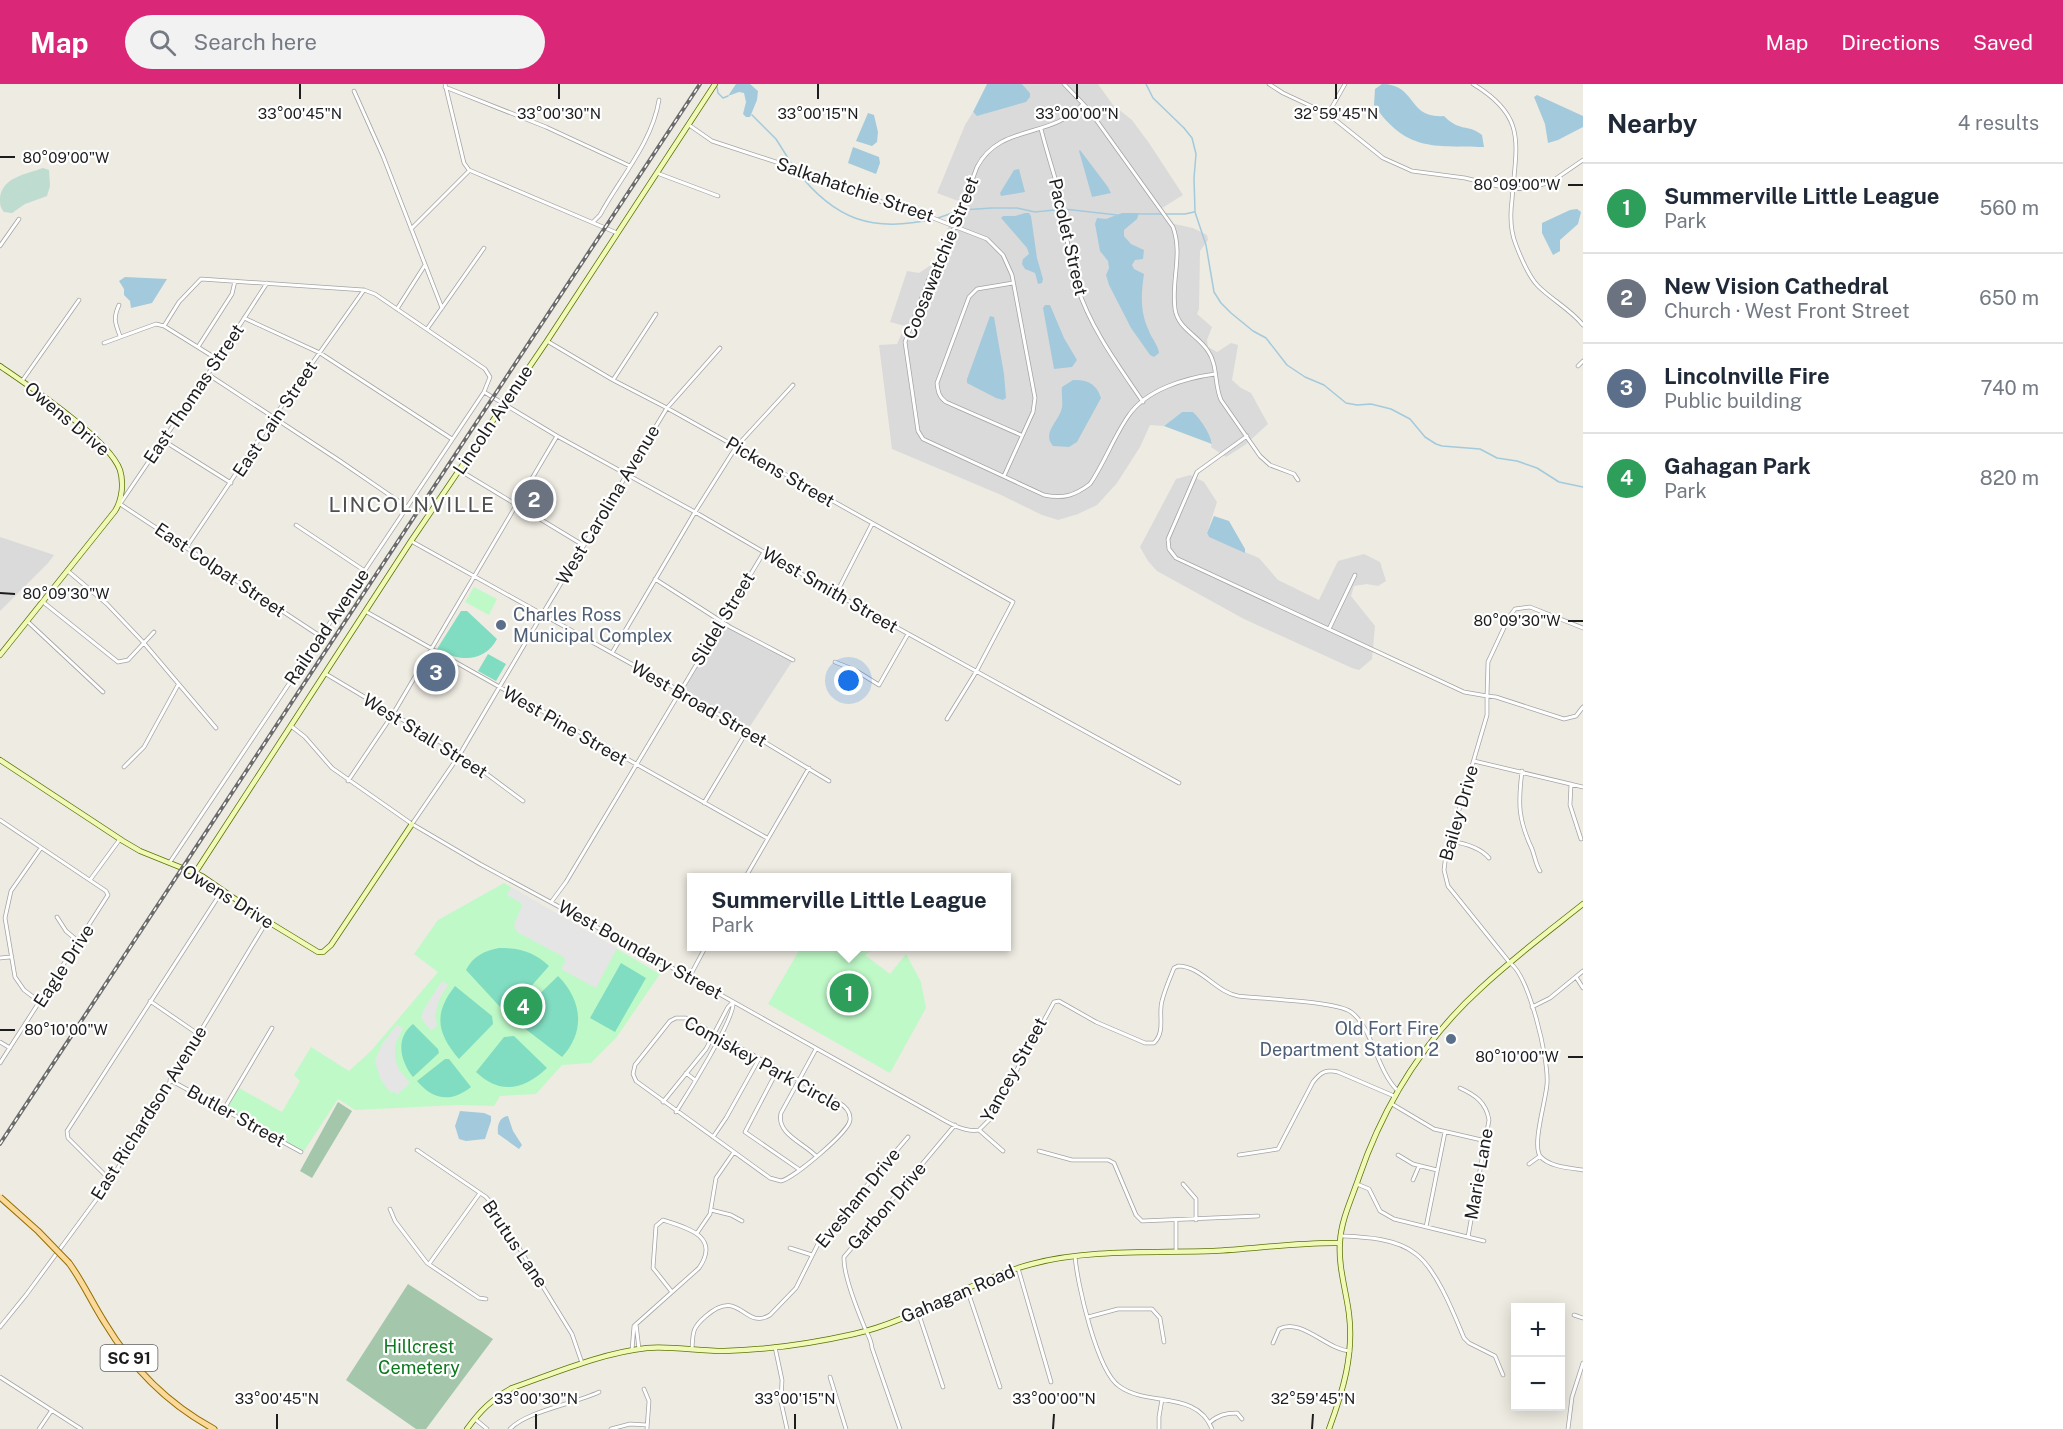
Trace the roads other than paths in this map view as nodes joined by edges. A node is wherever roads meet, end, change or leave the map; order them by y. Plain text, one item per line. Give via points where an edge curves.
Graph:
1 (1064, 84) edge
2 (1269, 84) edge
3 (1345, 84) edge
4 (1473, 84) edge
5 (445, 86) edge
6 (714, 86) edge
7 (354, 92) dead end
8 (659, 100) dead end
9 (1083, 104) junction
10 (1328, 114) junction
11 (689, 125) junction
12 (1041, 129) junction
13 (1583, 160) edge
14 (630, 166) junction
15 (469, 170) junction
16 (657, 173) junction
17 (1513, 189) junction
18 (718, 196) dead end
19 (20, 219) dead end
20 (593, 222) junction
21 (956, 225) junction
22 (411, 229) junction
23 (617, 233) junction
24 (0, 246) edge
25 (484, 248) dead end
26 (425, 265) junction
27 (235, 281) junction
28 (267, 283) junction
29 (1013, 283) junction
30 (364, 290) junction
31 (79, 300) dead end
32 (119, 305) dead end
33 (442, 308) junction
34 (397, 309) junction
35 (656, 314) dead end
36 (244, 318) junction
37 (1583, 325) edge
38 (164, 326) junction
39 (427, 329) junction
40 (120, 336) junction
41 (547, 341) junction
42 (104, 343) dead end
43 (198, 347) junction
44 (720, 348) dead end
45 (320, 353) junction
46 (217, 359) junction
47 (1583, 361) edge
48 (0, 366) edge
49 (1578, 366) dead end
50 (208, 374) junction
51 (1215, 374) junction
52 (613, 380) junction
53 (22, 381) junction
54 (793, 385) dead end
55 (484, 392) junction
56 (1143, 402) junction
57 (502, 404) junction
58 (667, 408) junction
59 (274, 417) junction
60 (557, 436) junction
61 (1022, 436) junction
62 (1247, 436) junction
63 (452, 439) junction
64 (163, 440) junction
65 (736, 447) junction
66 (459, 470) junction
67 (625, 475) junction
68 (1004, 476) junction
69 (1298, 480) dead end
70 (231, 483) junction
71 (120, 504) junction
72 (517, 504) junction
73 (407, 507) junction
74 (695, 512) junction
75 (872, 524) junction
76 (296, 525) dead end
77 (411, 541) junction
78 (583, 545) junction
79 (186, 548) junction
80 (764, 552) junction
81 (365, 571) junction
82 (69, 572) junction
83 (1354, 574) dead end
84 (474, 575) junction
85 (655, 579) junction
86 (837, 594) junction
87 (42, 602) junction
88 (365, 611) junction
89 (543, 613) junction
90 (27, 621) junction
91 (722, 622) junction
92 (1583, 628) edge
93 (1329, 629) junction
94 (153, 632) dead end
95 (908, 634) junction
96 (320, 637) junction
97 (143, 642) junction
98 (432, 649) junction
99 (612, 653) junction
100 (0, 655) edge
101 (793, 660) dead end
102 (835, 662) dead end
103 (976, 672) junction
104 (326, 674) junction
105 (178, 685) junction
106 (499, 687) junction
107 (680, 691) junction
108 (104, 692) dead end
109 (1487, 696) junction
110 (1583, 706) edge
111 (393, 714) junction
112 (947, 719) dead end
113 (291, 726) junction
114 (216, 728) dead end
115 (747, 731) junction
116 (460, 754) junction
117 (0, 760) edge
118 (1474, 761) junction
119 (634, 765) junction
120 (124, 767) dead end
121 (809, 768) junction
122 (1522, 771) junction
123 (348, 780) junction
124 (829, 781) dead end
125 (1179, 783) dead end
126 (1571, 784) junction
127 (1583, 787) edge
128 (523, 801) dead end
129 (704, 803) junction
130 (0, 820) edge
131 (412, 824) junction
132 (767, 838) junction
133 (120, 839) junction
134 (1581, 839) dead end
135 (1450, 840) junction
136 (41, 848) junction
137 (1489, 858) dead end
138 (202, 861) junction
139 (170, 862) junction
140 (1540, 871) dead end
141 (195, 873) junction
142 (748, 873) edge
143 (202, 876) junction
144 (90, 880) junction
145 (222, 891) junction
146 (552, 901) junction
147 (1583, 904) edge
148 (57, 917) dead end
149 (267, 921) junction
150 (79, 942) junction
151 (703, 951) edge
152 (10, 957) junction
153 (0, 958) edge
154 (1510, 963) junction
155 (1583, 971) edge
156 (689, 977) junction
157 (1576, 977) junction
158 (1583, 988) edge
159 (150, 1001) junction
160 (40, 1002) junction
161 (733, 1002) junction
162 (1532, 1006) junction
163 (272, 1028) dead end
164 (198, 1034) junction
165 (714, 1034) junction
166 (719, 1037) junction
167 (0, 1042) edge
168 (10, 1048) junction
169 (816, 1049) junction
170 (759, 1058) junction
171 (0, 1063) edge
172 (778, 1069) junction
173 (686, 1073) junction
174 (170, 1080) junction
175 (695, 1080) junction
176 (799, 1080) junction
177 (1460, 1088) dead end
178 (1397, 1090) junction
179 (1394, 1096) junction
180 (663, 1102) junction
181 (1390, 1103) junction
182 (224, 1110) junction
183 (676, 1112) junction
184 (955, 1125) junction
185 (979, 1130) junction
186 (1445, 1132) junction
187 (713, 1137) junction
188 (908, 1137) dead end
189 (1486, 1141) junction
190 (417, 1150) dead end
191 (1003, 1151) dead end
192 (1039, 1151) dead end
193 (302, 1152) dead end
194 (734, 1152) junction
195 (1239, 1155) dead end
196 (1398, 1155) dead end
197 (816, 1156) junction
198 (1540, 1156) junction
199 (1529, 1164) dead end
200 (1419, 1166) junction
201 (800, 1170) junction
202 (1437, 1170) junction
203 (1583, 1170) edge
204 (1413, 1180) dead end
205 (110, 1181) junction
206 (1183, 1184) dead end
207 (1357, 1184) junction
208 (480, 1193) junction
209 (0, 1197) edge
210 (390, 1209) dead end
211 (711, 1210) junction
212 (1258, 1216) dead end
213 (1196, 1220) junction
214 (742, 1221) dead end
215 (1176, 1221) junction
216 (1426, 1227) junction
217 (697, 1233) junction
218 (1341, 1236) junction
219 (1468, 1237) junction
220 (1484, 1241) dead end
221 (1340, 1243) junction
222 (790, 1248) dead end
223 (1176, 1252) junction
224 (812, 1255) junction
225 (1076, 1256) junction
226 (429, 1264) junction
227 (1018, 1268) junction
228 (967, 1289) junction
229 (672, 1292) junction
230 (486, 1299) dead end
231 (918, 1311) junction
232 (1575, 1315) dead end
233 (1088, 1317) junction
234 (1583, 1318) edge
235 (636, 1323) junction
236 (0, 1327) edge
237 (866, 1330) junction
238 (1164, 1342) dead end
239 (1273, 1344) dead end
240 (775, 1347) junction
241 (639, 1349) junction
242 (692, 1349) junction
243 (632, 1350) junction
244 (1350, 1351) junction
245 (1583, 1364) edge
246 (581, 1365) junction
247 (1503, 1375) dead end
248 (0, 1377) edge
249 (830, 1377) dead end
250 (1051, 1382) dead end
251 (943, 1387) dead end
252 (1000, 1387) dead end
253 (644, 1389) dead end
254 (599, 1392) dead end
255 (1162, 1400) junction
256 (52, 1410) junction
257 (475, 1419) junction
258 (1242, 1419) dead end
259 (1209, 1423) junction
260 (647, 1427) edge
261 (39, 1429) edge
262 (81, 1429) edge
263 (214, 1429) edge
264 (467, 1429) edge
265 (487, 1429) edge
266 (510, 1429) edge
267 (611, 1429) edge
268 (787, 1429) edge
269 (846, 1429) edge
270 (900, 1429) edge
271 (1159, 1429) edge
272 (1212, 1429) edge
273 (1329, 1429) edge
274 (1568, 1429) edge

1 - 9 street
2 - 10 street
3 - 10 street
4 - 17 street via 1497,101 1511,121 1517,153
5 - 14 street
5 - 15 street
6 - 11 street, Lincoln Avenue
7 - 22 street
8 - 14 street via 654,122
9 - 12 street, Coosawatchie Street via 1066,119
9 - 51 street via 1173,227 1178,240 1175,311 1186,331 1209,351
10 - 17 street via 1401,168
11 - 16 street, Lincoln Avenue
11 - 21 street, Salkahatchie Street via 712,141 837,182 900,210
12 - 21 street, Coosawatchie Street via 1000,141 983,155
12 - 56 street, Pacolet Street via 1061,200 1076,285 1102,341
13 - 17 street via 1543,185
14 - 20 street
15 - 20 street
15 - 22 street
16 - 18 street
16 - 23 street, Lincoln Avenue
17 - 37 street via 1511,228 1529,273 1536,284
19 - 24 street
20 - 23 street
21 - 29 street, Salkahatchie Street via 987,239 1003,255
21 - 68 street, Coosawatchie Street via 942,260 930,276 905,342 918,431 923,439
22 - 26 street
23 - 41 street, Lincoln Avenue
25 - 33 street
26 - 33 street
26 - 34 street
27 - 28 street
27 - 38 street via 201,279
27 - 43 street via 232,294
28 - 30 street
28 - 36 street, East Thomas Street
29 - 61 street, Salkahatchie Street via 1035,398
29 - 61 street via 976,290 969,297 937,383 938,393 946,402
30 - 34 street
30 - 45 street, East Cain Street
31 - 53 street
32 - 40 street via 114,322
33 - 39 street
34 - 39 street
35 - 52 street
36 - 45 street
36 - 46 street, East Thomas Street
38 - 40 street via 156,324
38 - 43 street
39 - 55 street via 489,371
40 - 42 street
41 - 52 street, Pickens Street
41 - 57 street, Lincoln Avenue
43 - 46 street
44 - 58 street, West Carolina Avenue
45 - 59 street, East Cain Street
45 - 63 street
46 - 50 street, East Thomas Street
47 - 49 street
48 - 53 street, Owens Drive
50 - 59 street
50 - 64 street, East Thomas Street
51 - 56 street, Coosawatchie Street via 1179,381
51 - 62 street via 1221,400
52 - 58 street, Pickens Street
53 - 71 street, Owens Drive via 100,442 113,457 120,470
54 - 65 street
55 - 57 street, West Smith Street
55 - 63 street, Railroad Avenue
56 - 68 street, Coosawatchie Street via 1129,414 1096,474 1081,491 1057,498
57 - 60 street, West Smith Street
57 - 66 street, Lincoln Avenue
58 - 65 street, Pickens Street
58 - 67 street, West Carolina Avenue
59 - 70 street, East Cain Street
59 - 73 street
60 - 67 street, West Smith Street
60 - 72 street
61 - 68 street, Salkahatchie Street
62 - 69 street via 1270,465 1294,474
62 - 93 street via 1197,472 1168,539 1169,549 1176,558
63 - 73 street, Railroad Avenue
64 - 70 street
64 - 71 street, East Thomas Street
65 - 74 street
65 - 75 street, Pickens Street
66 - 72 street
66 - 77 street, Lincoln Avenue
67 - 74 street, West Smith Street
67 - 78 street, West Carolina Avenue
70 - 79 street, East Cain Street
71 - 79 street, East Colpat Street
71 - 82 street
72 - 78 street
72 - 84 street
73 - 81 street, Railroad Avenue
74 - 80 street, West Smith Street
74 - 85 street
75 - 86 street
75 - 103 street, Pickens Street via 1013,602
76 - 81 street
77 - 84 street, West Broad Street
77 - 88 street, Lincoln Avenue
78 - 89 street, West Carolina Avenue
79 - 96 street, East Colpat Street
80 - 86 street, West Smith Street
80 - 91 street, Slidel Street
81 - 96 street, Railroad Avenue
82 - 87 street
82 - 97 street via 107,603
83 - 93 street
84 - 89 street, West Broad Street
84 - 98 street
85 - 91 street
85 - 99 street
86 - 95 street, West Smith Street
87 - 90 street
87 - 97 street via 118,662 128,660
88 - 98 street, West Pine Street
88 - 104 street, Lincoln Avenue
89 - 99 street, West Broad Street
89 - 106 street, West Carolina Avenue
90 - 100 street
90 - 108 street
91 - 101 street
91 - 107 street, Slidel Street
92 - 109 street, Bailey Drive via 1530,608 1515,609 1488,662
93 - 109 street via 1464,692
94 - 97 street
95 - 102 street via 879,685
95 - 103 street, West Smith Street
96 - 139 street, Railroad Avenue
97 - 105 street
98 - 106 street, West Pine Street
98 - 111 street
99 - 107 street, West Broad Street
103 - 112 street
103 - 125 street, West Smith Street
104 - 111 street, West Stall Street
104 - 113 street, Lincoln Avenue
105 - 114 street
105 - 120 street via 144,747
106 - 116 street, West Carolina Avenue
106 - 119 street, West Pine Street
107 - 115 street, West Broad Street
107 - 119 street, Slidel Street
109 - 110 street via 1564,719 1576,716
109 - 118 street, Bailey Drive via 1487,715
111 - 116 street, West Stall Street
111 - 123 street
113 - 123 street, West Boundary Street
113 - 138 street, Lincoln Avenue
115 - 121 street, West Broad Street
115 - 129 street
116 - 128 street, West Stall Street
116 - 131 street, West Carolina Avenue
117 - 133 street, Owens Drive
118 - 122 street
118 - 135 street, Bailey Drive
119 - 129 street, West Pine Street
119 - 146 street, Slidel Street
121 - 124 street, West Broad Street
121 - 132 street
122 - 126 street
122 - 140 street via 1519,814
123 - 131 street, West Boundary Street
126 - 127 street
126 - 134 street via 1570,805
129 - 132 street, West Pine Street
130 - 136 street
131 - 146 street, West Boundary Street
131 - 149 street, Owens Drive via 327,950 318,952
132 - 142 street
133 - 139 street, Owens Drive
133 - 144 street
135 - 137 street via 1482,851
135 - 154 street, Bailey Drive via 1444,870 1448,886
136 - 144 street
136 - 152 street via 10,895 5,918
138 - 141 street, Lincoln Avenue
138 - 143 street
139 - 141 street, Owens Drive
141 - 143 street, Owens Drive
143 - 145 street, Owens Drive
144 - 150 street, Eagle Drive via 106,891 108,898
145 - 149 street, Owens Drive
145 - 159 street
146 - 156 street, West Boundary Street
147 - 154 street
148 - 150 street
149 - 164 street, East Richardson Avenue
150 - 160 street, Eagle Drive
151 - 156 street
152 - 153 street
152 - 160 street via 18,982
154 - 162 street, Bailey Drive via 1521,974
154 - 178 street via 1453,1016
155 - 157 street
156 - 161 street, West Boundary Street
157 - 158 street
157 - 162 street via 1550,998
159 - 164 street
159 - 205 street via 67,1131 68,1138
160 - 168 street, Eagle Drive
161 - 165 street
161 - 166 street via 734,1009
161 - 169 street, West Boundary Street
162 - 198 street, Bailey Drive via 1547,1077 1537,1144
163 - 182 street
164 - 174 street, East Richardson Avenue
165 - 166 street, Comiskey Park Circle
165 - 173 street
165 - 180 street, Comiskey Park Circle via 686,1018 676,1018 638,1061 633,1074 636,1081
166 - 170 street, Comiskey Park Circle
166 - 175 street
167 - 168 street
168 - 171 street, Eagle Drive
169 - 176 street
169 - 184 street, West Boundary Street
170 - 172 street, Comiskey Park Circle
170 - 187 street
172 - 176 street, Comiskey Park Circle
172 - 201 street via 745,1132
173 - 175 street
173 - 180 street
174 - 182 street, Butler Street
174 - 205 street, East Richardson Avenue
175 - 183 street
176 - 197 street via 781,1113 780,1123 783,1130
176 - 197 street, Comiskey Park Circle via 846,1107 850,1115 848,1128
177 - 189 street, Marie Lane via 1486,1108
178 - 179 street
178 - 185 street, Yancey Street via 1389,1082 1363,1027 1350,1012 1331,1005 1231,994 1182,966 1174,968 1161,1004 1161,1033 1154,1043 1145,1043 1054,1002 990,1119
179 - 181 street
179 - 195 street via 1338,1072 1321,1072 1278,1149
180 - 183 street, Comiskey Park Circle
181 - 186 street
181 - 207 street
182 - 193 street, Butler Street
183 - 187 street, Comiskey Park Circle
184 - 185 street, West Boundary Street via 969,1131
184 - 237 street, Garbon Drive via 844,1257
185 - 191 street, West Boundary Street
186 - 189 street
186 - 202 street
187 - 194 street, Comiskey Park Circle
188 - 224 street, Evesham Drive
189 - 219 street, Marie Lane
190 - 208 street, Brutus Lane
192 - 215 street via 1079,1161 1111,1161 1137,1217 1148,1222
194 - 201 street, Comiskey Park Circle via 776,1180 786,1180
194 - 211 street via 716,1178
196 - 200 street
197 - 201 street, Comiskey Park Circle
198 - 199 street
198 - 203 street via 1551,1163
200 - 202 street
200 - 204 street
202 - 216 street
205 - 236 street, East Richardson Avenue
206 - 213 street via 1196,1199
207 - 216 street via 1369,1189 1386,1216
207 - 218 street
208 - 226 street
208 - 246 street, Brutus Lane via 492,1204 555,1304 572,1334
209 - 263 main road, SC 91, bridge via 69,1263 106,1326 136,1366 162,1393
210 - 226 street
211 - 214 street
211 - 217 street
212 - 213 street
213 - 215 street
215 - 223 street
216 - 219 street
217 - 229 street via 705,1243 705,1260
217 - 229 street via 663,1220 656,1226 653,1268
218 - 221 street
218 - 247 street via 1389,1242 1417,1254 1443,1292 1464,1338 1495,1356
219 - 220 street
221 - 223 street, Gahagan Road
221 - 244 street
222 - 224 street
223 - 225 street, Gahagan Road
224 - 242 street, Evesham Drive via 796,1288 770,1316 757,1318 723,1304 715,1307 696,1324
225 - 227 street, Gahagan Road
225 - 233 street
226 - 230 street
227 - 228 street, Gahagan Road
227 - 250 street
228 - 231 street, Gahagan Road
228 - 252 street
229 - 235 street
231 - 237 street, Gahagan Road
231 - 251 street
232 - 234 street
233 - 238 street via 1118,1309 1152,1309 1160,1318
233 - 255 street via 1111,1379 1131,1392
235 - 241 street
235 - 243 street
237 - 240 street, Gahagan Road
237 - 270 street, Garbon Drive
239 - 244 street via 1279,1329 1289,1325 1302,1328 1341,1351
240 - 242 street, Gahagan Road
240 - 268 street via 782,1380 780,1402
241 - 242 street, Gahagan Road
241 - 243 street, Gahagan Road
243 - 246 street, Gahagan Road
244 - 273 street
245 - 274 street via 1572,1397
246 - 257 street, Gahagan Road via 512,1388 491,1401
248 - 256 street
249 - 269 street
253 - 260 street via 649,1401
254 - 266 street via 522,1419
255 - 259 street via 1191,1407
255 - 271 street
256 - 261 street
256 - 262 street
257 - 264 street, Gahagan Road
257 - 265 street
258 - 259 street via 1237,1413 1229,1413
259 - 272 street
260 - 267 street via 630,1424

